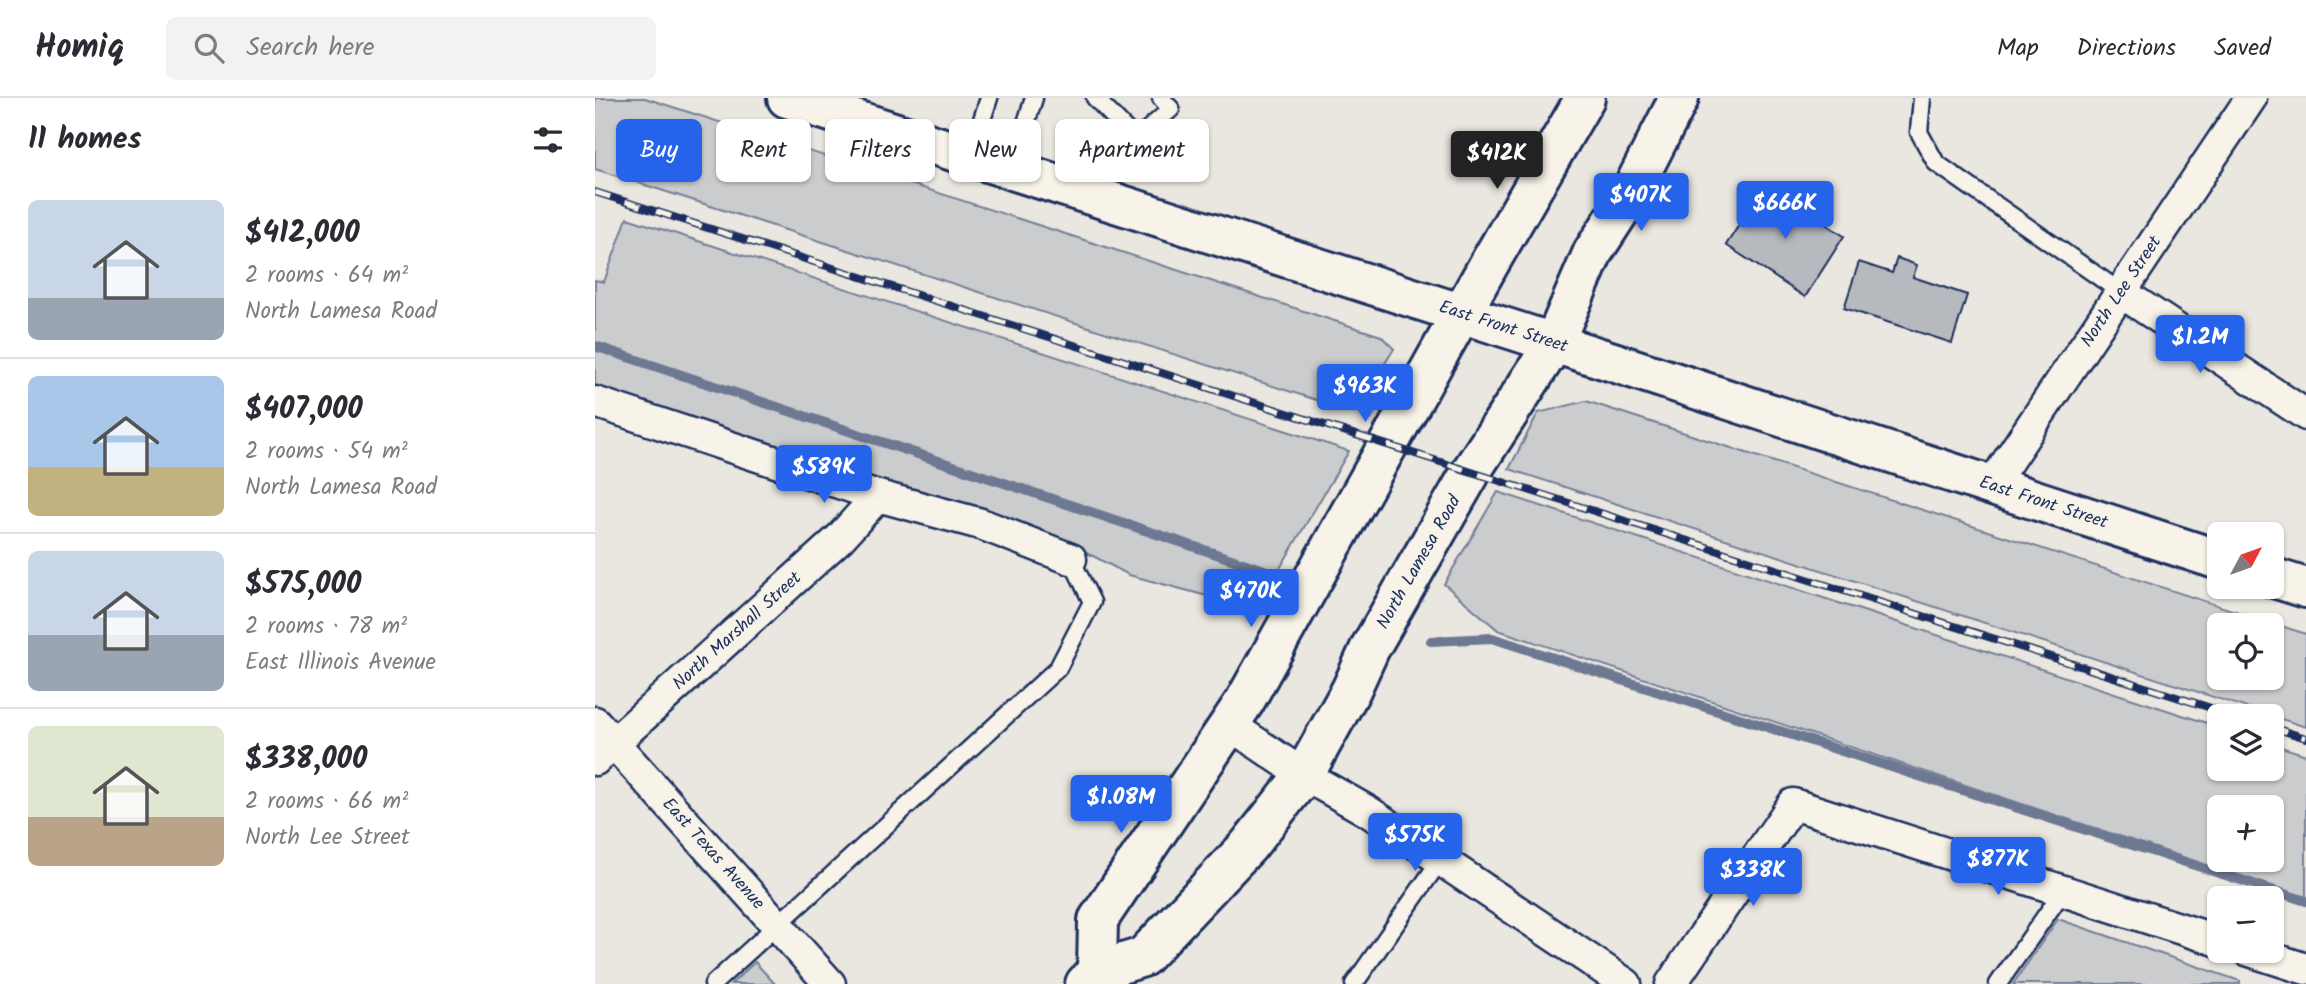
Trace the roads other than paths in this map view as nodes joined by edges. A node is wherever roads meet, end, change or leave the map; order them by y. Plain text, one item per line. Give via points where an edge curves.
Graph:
1 (787, 98) edge
2 (989, 98) edge
3 (1034, 98) edge
4 (1095, 98) edge
5 (1161, 98) edge
6 (1585, 98) edge
7 (1679, 98) edge
8 (1922, 98) edge
9 (2251, 98) edge
10 (982, 119) edge
11 (1027, 119) edge
12 (949, 150) edge
13 (1041, 180) edge
14 (2122, 293) junction
15 (1461, 314) junction
16 (1553, 345) junction
17 (595, 402) edge
18 (2306, 415) edge
19 (1991, 486) junction
20 (878, 496) junction
21 (2207, 555) edge
22 (1071, 559) joint
23 (2284, 581) edge
24 (2306, 588) edge
25 (1230, 725) junction
26 (601, 742) edge
27 (1304, 775) junction
28 (1440, 859) junction
29 (2063, 891) junction
30 (777, 925) junction
31 (2207, 937) edge
32 (2284, 962) edge
33 (2306, 969) edge
34 (1091, 978) edge
35 (713, 984) edge
36 (830, 984) edge
37 (1354, 984) edge
38 (1626, 984) edge
39 (1671, 984) edge
40 (1998, 984) edge

1 - 12 main road, East Front Street
2 - 10 lane
3 - 11 lane
4 - 5 lane via 1136,140 1171,109
6 - 15 main road, North Lamesa Road
7 - 16 main road, North Lamesa Road via 1628,198 1593,253
8 - 14 lane via 1919,132 1936,163
9 - 14 street, North Lee Street
13 - 15 main road, East Front Street
14 - 18 street
14 - 19 street, North Lee Street
15 - 16 main road, East Front Street
15 - 25 main road, North Lamesa Road
16 - 19 main road, East Front Street
16 - 27 main road, North Lamesa Road via 1472,470
17 - 20 street
19 - 21 main road, East Front Street
20 - 22 street via 981,524
20 - 26 street, North Marshall Street via 840,538
22 - 30 lane via 1092,602 1058,668
23 - 24 main road
25 - 27 street
25 - 34 main road, North Lamesa Road via 1098,920
26 - 30 street, East Texas Avenue
27 - 28 street
27 - 34 main road, North Lamesa Road via 1248,846 1143,957
28 - 37 lane
28 - 38 street
29 - 31 street
29 - 39 street via 1793,803
29 - 40 lane
30 - 35 lane
30 - 36 street, East Texas Avenue
32 - 33 street

